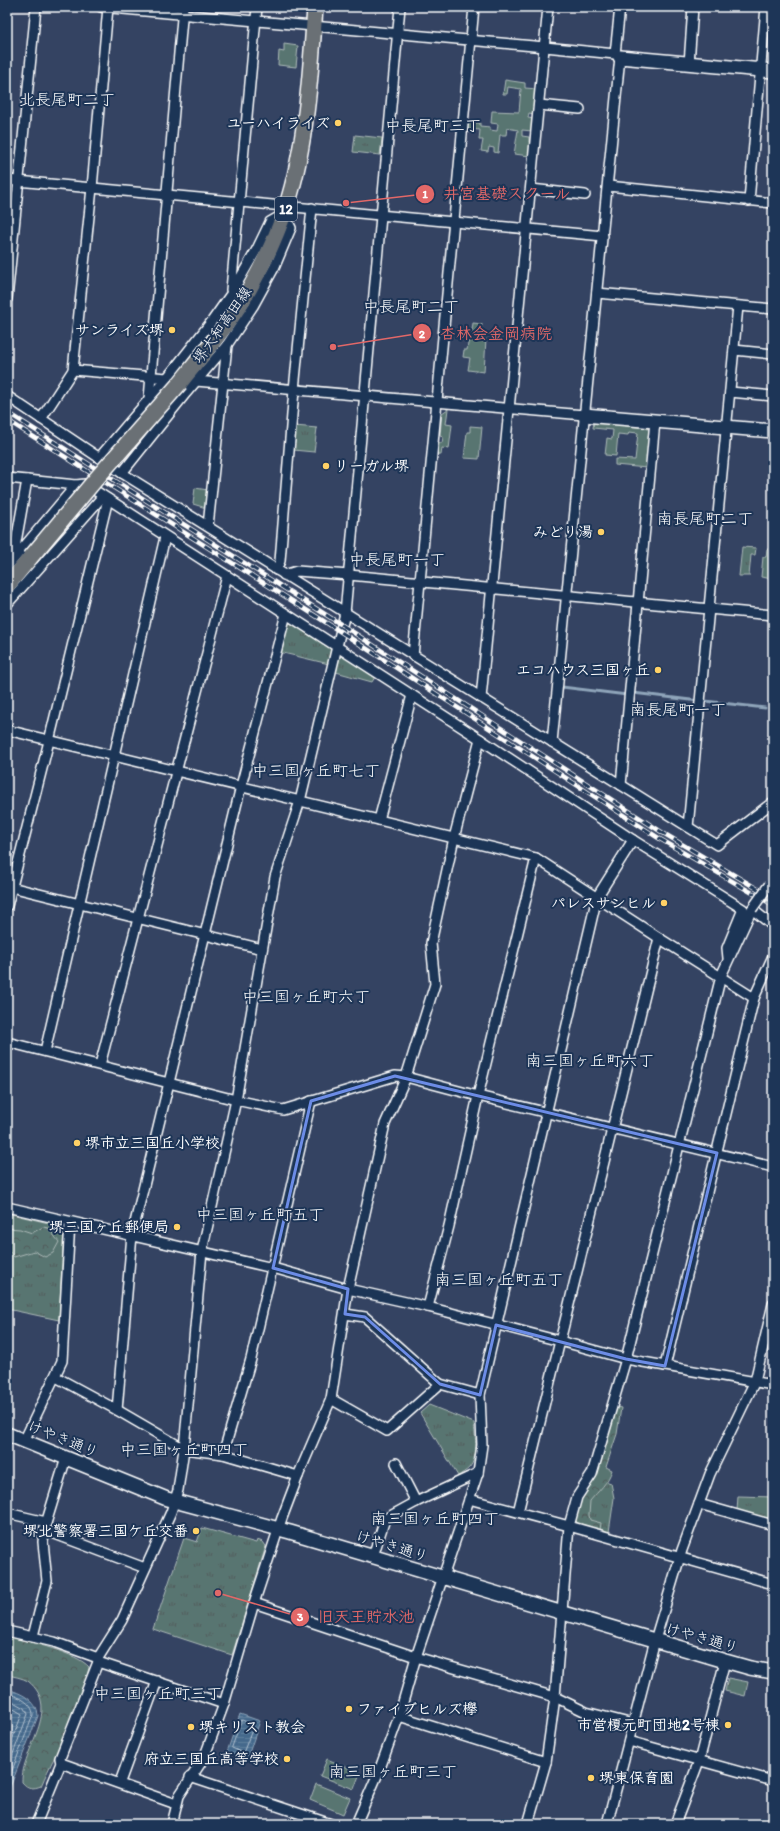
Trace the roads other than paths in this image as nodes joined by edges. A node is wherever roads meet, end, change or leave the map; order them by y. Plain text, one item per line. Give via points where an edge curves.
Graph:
1 (36, 7) edge
2 (105, 7) edge
3 (257, 7) edge
4 (315, 7) edge
5 (400, 7) edge
6 (474, 7) edge
7 (548, 7) edge
8 (620, 7) edge
9 (693, 7) edge
10 (766, 7) edge
11 (183, 11) edge
12 (256, 21) junction
13 (314, 26) junction
14 (398, 34) junction
15 (471, 40) junction
16 (544, 47) junction
17 (618, 56) junction
18 (689, 64) junction
19 (767, 71) edge
20 (539, 105) junction
21 (580, 108) dead end
22 (7, 180) edge
23 (19, 181) junction
24 (608, 186) junction
25 (92, 188) junction
26 (531, 189) junction
27 (166, 195) junction
28 (585, 195) dead end
29 (749, 201) junction
30 (239, 202) junction
31 (773, 203) edge
32 (312, 208) junction
33 (286, 210) junction
34 (382, 216) junction
35 (454, 222) junction
36 (528, 229) junction
37 (603, 236) junction
38 (597, 293) junction
39 (231, 294) junction
40 (7, 299) edge
41 (738, 306) junction
42 (773, 309) edge
43 (227, 345) junction
44 (734, 350) junction
45 (773, 354) edge
46 (73, 370) junction
47 (150, 377) junction
48 (174, 381) junction
49 (196, 381) junction
50 (223, 384) junction
51 (294, 390) junction
52 (730, 392) junction
53 (7, 396) edge
54 (365, 396) junction
55 (773, 396) edge
56 (149, 399) junction
57 (437, 403) junction
58 (510, 409) junction
59 (584, 415) junction
60 (41, 419) junction
61 (655, 421) junction
62 (726, 427) junction
63 (773, 431) edge
64 (99, 458) junction
65 (122, 473) junction
66 (7, 478) edge
67 (27, 480) junction
68 (76, 485) junction
69 (105, 498) junction
70 (208, 526) junction
71 (165, 537) junction
72 (9, 563) edge
73 (280, 572) junction
74 (349, 575) junction
75 (227, 576) junction
76 (420, 581) junction
77 (7, 586) edge
78 (492, 588) junction
79 (566, 595) junction
80 (638, 602) junction
81 (7, 604) edge
82 (709, 609) junction
83 (345, 613) junction
84 (286, 614) junction
85 (773, 615) edge
86 (337, 646) junction
87 (414, 656) junction
88 (412, 694) junction
89 (481, 698) junction
90 (7, 730) edge
91 (480, 739) junction
92 (49, 740) junction
93 (552, 742) junction
94 (114, 756) junction
95 (177, 771) junction
96 (621, 785) junction
97 (241, 786) junction
98 (300, 801) junction
99 (773, 802) edge
100 (379, 820) junction
101 (688, 827) junction
102 (454, 838) junction
103 (633, 840) junction
104 (536, 858) junction
105 (771, 883) edge
106 (9, 887) edge
107 (597, 897) junction
108 (79, 904) junction
109 (7, 906) edge
110 (752, 909) junction
111 (138, 919) junction
112 (773, 926) edge
113 (205, 936) junction
114 (659, 938) junction
115 (262, 949) junction
116 (773, 956) edge
117 (728, 961) junction
118 (721, 976) junction
119 (754, 998) junction
120 (7, 1042) edge
121 (45, 1051) junction
122 (100, 1065) junction
123 (406, 1077) junction
124 (168, 1082) junction
125 (478, 1096) junction
126 (236, 1100) junction
127 (312, 1101) junction
128 (547, 1113) junction
129 (612, 1128) junction
130 (679, 1144) junction
131 (718, 1153) junction
132 (773, 1166) edge
133 (7, 1207) edge
134 (70, 1222) junction
135 (132, 1235) junction
136 (202, 1251) junction
137 (273, 1268) junction
138 (348, 1289) junction
139 (773, 1304) edge
140 (428, 1307) junction
141 (345, 1314) junction
142 (496, 1325) junction
143 (560, 1341) junction
144 (626, 1360) junction
145 (665, 1366) junction
146 (56, 1377) junction
147 (755, 1381) junction
148 (440, 1384) junction
149 (773, 1385) edge
150 (480, 1395) junction
151 (331, 1399) junction
152 (117, 1410) junction
153 (7, 1434) edge
154 (24, 1441) junction
155 (184, 1449) junction
156 (223, 1454) junction
157 (66, 1458) junction
158 (396, 1463) dead end
159 (478, 1474) junction
160 (298, 1476) junction
161 (469, 1499) junction
162 (175, 1501) junction
163 (416, 1502) junction
164 (699, 1504) junction
165 (518, 1512) junction
166 (7, 1513) edge
167 (773, 1525) edge
168 (45, 1526) junction
169 (569, 1526) junction
170 (279, 1529) junction
171 (373, 1556) junction
172 (680, 1557) junction
173 (145, 1568) junction
174 (442, 1578) junction
175 (773, 1584) edge
176 (254, 1603) junction
177 (562, 1612) junction
178 (7, 1631) edge
179 (33, 1636) junction
180 (655, 1640) junction
181 (416, 1657) junction
182 (98, 1660) junction
183 (726, 1661) junction
184 (773, 1672) edge
185 (158, 1682) junction
186 (556, 1697) junction
187 (224, 1704) junction
188 (399, 1716) junction
189 (633, 1724) junction
190 (629, 1741) junction
191 (699, 1761) junction
192 (546, 1762) junction
193 (61, 1763) junction
194 (190, 1777) junction
195 (120, 1782) junction
196 (773, 1782) edge
197 (176, 1804) junction
198 (36, 1824) edge
199 (172, 1824) edge
200 (331, 1824) edge
201 (356, 1824) edge
202 (528, 1824) edge
203 (607, 1824) edge
204 (675, 1824) edge

1 - 23 street
2 - 11 street
2 - 25 street
3 - 12 street
4 - 13 main road, 堺大和高田線 / 12
5 - 14 street
6 - 15 street
7 - 16 street
8 - 17 street
9 - 18 street
10 - 19 street
11 - 12 street
11 - 27 street
12 - 13 street
12 - 30 street
13 - 14 street
13 - 33 main road, 堺大和高田線 / 12 via 302,145
14 - 15 street
14 - 34 street
15 - 16 street
15 - 35 street
16 - 17 street
16 - 20 street
17 - 18 street
17 - 24 street
18 - 19 street
19 - 29 street
20 - 21 street
20 - 26 street
22 - 23 street
23 - 25 street
23 - 40 street
24 - 29 street
24 - 37 street
25 - 27 street
25 - 46 street
26 - 28 street
26 - 36 street
27 - 30 street
27 - 47 street
29 - 31 street
30 - 33 street
30 - 39 street
32 - 33 street
32 - 34 street
32 - 51 street
33 - 39 street via 270,222
33 - 43 street via 291,228 275,266
33 - 48 main road, 堺大和高田線 / 12 via 249,289 224,328
34 - 35 street
34 - 54 street
35 - 36 street
35 - 57 street
36 - 37 street
36 - 58 street
37 - 38 street
38 - 41 street
38 - 59 street
39 - 48 street
41 - 42 street
41 - 44 street
43 - 49 street
43 - 50 street
44 - 45 street
44 - 52 street
46 - 47 street
46 - 60 street
47 - 48 street
47 - 56 street
48 - 56 street
48 - 77 main road, 堺大和高田線 / 12, bridge
49 - 50 street
49 - 65 street
50 - 51 street
50 - 70 street
51 - 54 street
51 - 73 street
52 - 55 street
52 - 62 street
53 - 60 street
54 - 57 street
54 - 74 street
56 - 64 street
57 - 58 street
57 - 76 street
58 - 59 street
58 - 78 street
59 - 61 street
59 - 79 street
60 - 64 street
61 - 62 street
61 - 80 street
62 - 63 street
62 - 82 street
64 - 65 street
65 - 70 street
66 - 67 street
67 - 68 street
67 - 72 street
68 - 69 street via 84,484
68 - 72 street
69 - 71 street
69 - 81 street
69 - 92 street
70 - 73 street
71 - 75 street
71 - 94 street
73 - 74 street
73 - 83 street
74 - 76 street
74 - 83 street
75 - 84 street
75 - 95 street
76 - 78 street
76 - 87 street
78 - 79 street
78 - 89 street
79 - 80 street
79 - 93 street
80 - 82 street
80 - 96 street
82 - 85 street
82 - 101 street
83 - 86 street
83 - 87 street
84 - 86 street
84 - 97 street
86 - 88 street
86 - 98 street
87 - 89 street
88 - 91 street
88 - 100 street
89 - 93 street
90 - 92 street
91 - 102 street
91 - 103 street
92 - 94 street
92 - 106 street
93 - 96 street
94 - 95 street
94 - 108 street
95 - 97 street
95 - 111 street
96 - 101 street
97 - 98 street
97 - 113 street
98 - 100 street
98 - 115 street via 275,877
99 - 101 street via 717,845
100 - 102 street
102 - 104 street
102 - 123 street via 432,943 435,984
103 - 107 street
103 - 117 street via 743,909 727,948
104 - 107 street
104 - 125 street
105 - 110 street, bridge
106 - 108 street
106 - 109 street
107 - 114 street
107 - 128 street
108 - 111 street
108 - 121 street
110 - 112 street
110 - 117 street
111 - 113 street
111 - 122 street
113 - 115 street
113 - 124 street
114 - 118 street
114 - 129 street
115 - 126 street
116 - 119 street
117 - 118 street
118 - 119 street
118 - 130 street
119 - 131 street
120 - 121 street
121 - 122 street
122 - 124 street
123 - 125 street
123 - 127 street via 395,1076
123 - 138 street via 385,1124
124 - 126 street
124 - 135 street
125 - 128 street
125 - 140 street
126 - 127 street via 283,1110
126 - 136 street
127 - 137 street
128 - 129 street
128 - 142 street
129 - 130 street
129 - 143 street
130 - 131 street
130 - 144 street
131 - 132 street
131 - 145 street
133 - 134 street
134 - 135 street
134 - 146 street via 62,1361
135 - 136 street
135 - 152 street
136 - 137 street
136 - 155 street
137 - 138 street
137 - 156 street via 251,1360
138 - 140 street
138 - 141 street
139 - 147 street
140 - 142 street
141 - 148 street via 365,1317
141 - 151 street
142 - 143 street
142 - 150 street
143 - 144 street
143 - 165 street
144 - 145 street
144 - 169 street via 592,1474 577,1497
145 - 147 street
146 - 152 street
146 - 154 street
147 - 149 street
147 - 164 street via 710,1474
148 - 150 street
148 - 151 street via 387,1431
150 - 159 street via 482,1445
151 - 160 street
152 - 155 street
153 - 154 street, けやき通り
154 - 157 street, けやき通り
155 - 156 street
155 - 162 street
156 - 160 street
157 - 162 street, けやき通り
157 - 168 street
158 - 163 street
159 - 161 street
159 - 163 street
160 - 170 street
161 - 165 street
161 - 174 street
162 - 170 street, けやき通り
162 - 173 street
163 - 171 street via 385,1519
164 - 167 street
164 - 172 street
165 - 169 street
166 - 168 street
168 - 173 street
168 - 179 street via 43,1542 47,1581
169 - 172 street
169 - 177 street
170 - 171 street, けやき通り
170 - 176 street
171 - 174 street, けやき通り
172 - 175 street
172 - 180 street
173 - 182 street via 122,1620
174 - 177 street, けやき通り
174 - 181 street
176 - 181 street
176 - 187 street
177 - 180 street, けやき通り
177 - 186 street
178 - 179 street
179 - 182 street
180 - 183 street, けやき通り
180 - 189 street
181 - 186 street
181 - 188 street
182 - 185 street
182 - 193 street via 60,1758
183 - 184 street, けやき通り
183 - 191 street
185 - 187 street
185 - 195 street
186 - 189 street via 586,1712
186 - 192 street
187 - 194 street via 204,1758
188 - 192 street
188 - 201 street
189 - 190 street
190 - 191 street
190 - 203 street
191 - 196 street
191 - 204 street
192 - 202 street
193 - 195 street
193 - 198 street
194 - 197 street
194 - 200 street
195 - 197 street
197 - 199 street

